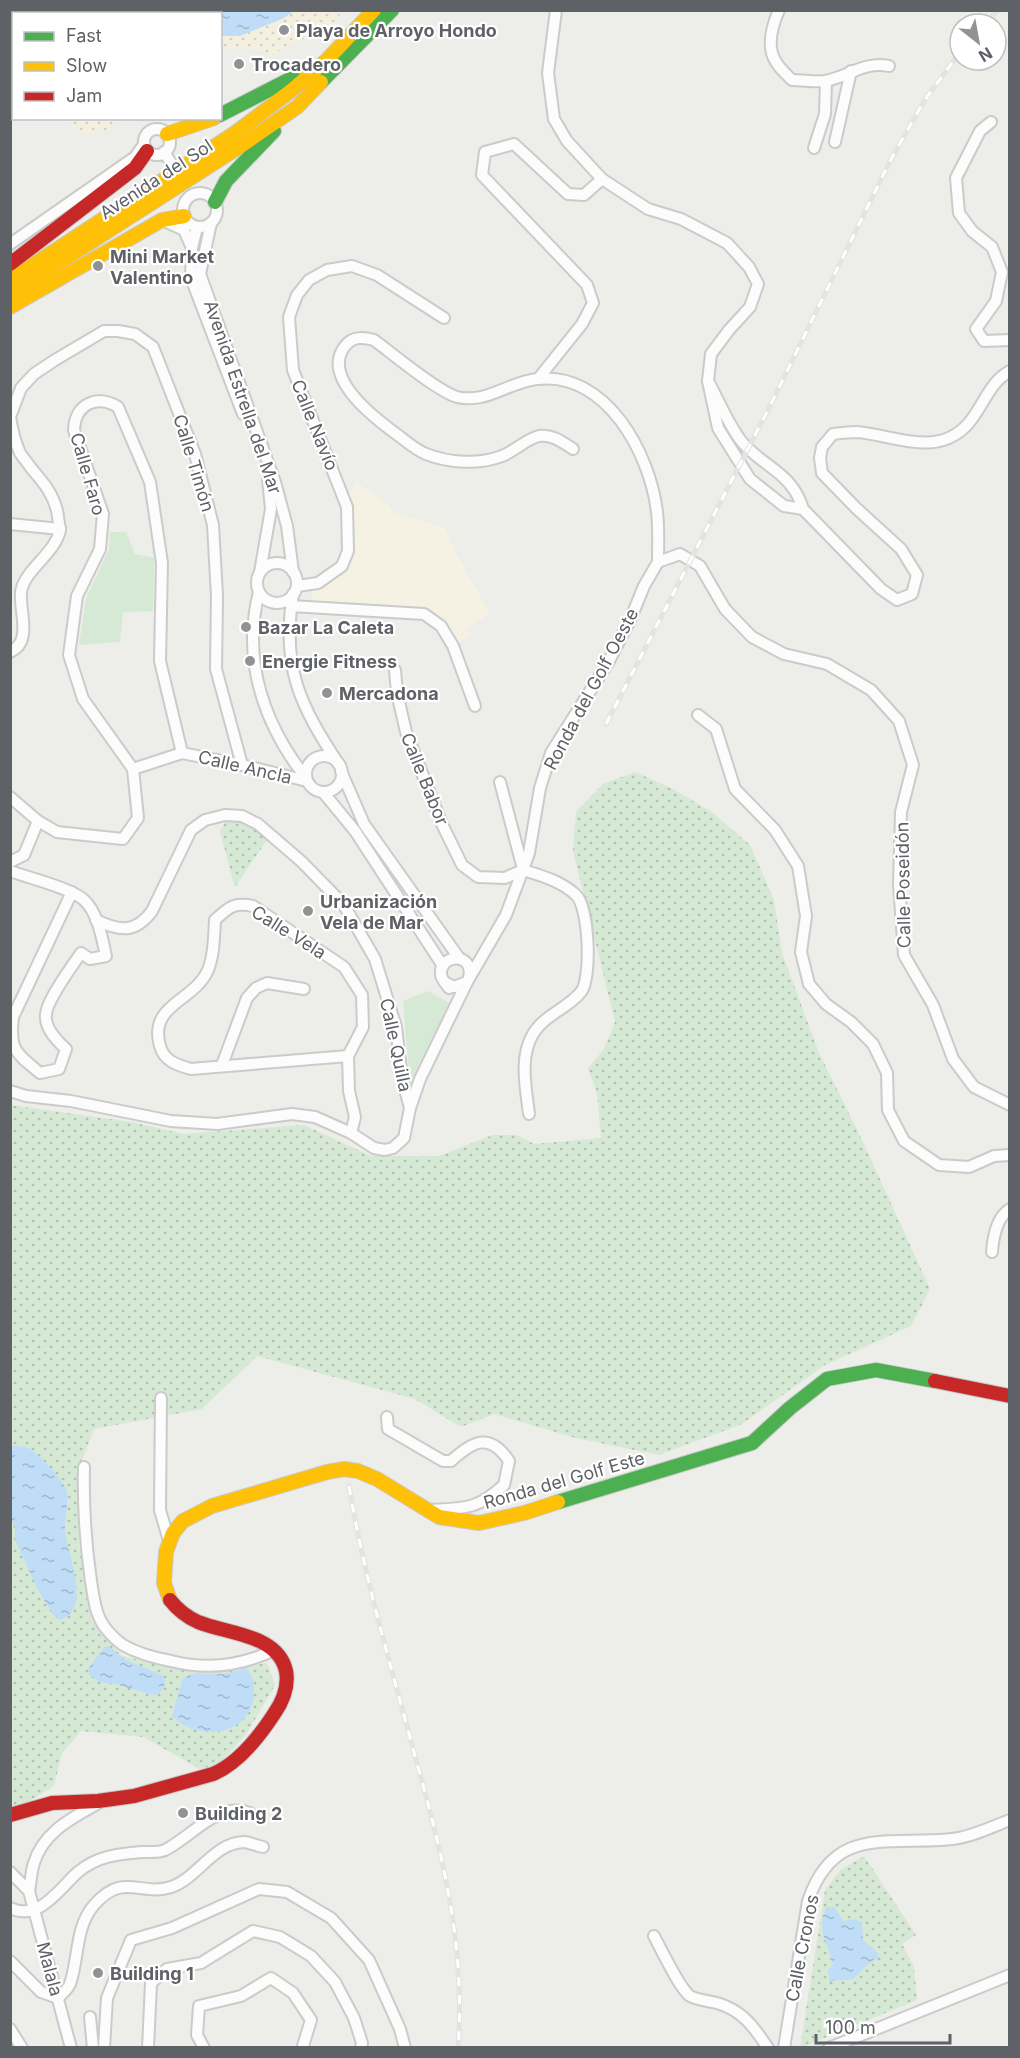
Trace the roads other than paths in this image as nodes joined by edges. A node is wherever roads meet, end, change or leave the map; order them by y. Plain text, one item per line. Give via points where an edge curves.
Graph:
1 (374, 10) edge
2 (392, 10) edge
3 (556, 10) edge
4 (779, 10) edge
5 (327, 60) junction
6 (889, 66) dead end
7 (851, 71) junction
8 (826, 81) junction
9 (297, 107) junction
10 (222, 114) edge
11 (208, 120) edge
12 (991, 122) dead end
13 (167, 134) junction
14 (835, 142) dead end
15 (814, 147) dead end
16 (145, 148) junction
17 (164, 152) junction
18 (171, 163) dead end
19 (602, 179) junction
20 (215, 202) junction
21 (184, 216) junction
22 (162, 220) junction
23 (211, 223) junction
24 (197, 227) junction
25 (10, 244) edge
26 (192, 248) junction
27 (10, 264) edge
28 (10, 280) edge
29 (10, 294) edge
30 (10, 307) edge
31 (444, 318) dead end
32 (1010, 340) edge
33 (1010, 371) edge
34 (538, 379) junction
35 (708, 381) junction
36 (10, 417) edge
37 (573, 449) dead end
38 (803, 509) junction
39 (10, 524) edge
40 (60, 529) junction
41 (658, 562) junction
42 (260, 572) junction
43 (293, 572) junction
44 (260, 592) junction
45 (294, 595) junction
46 (10, 652) edge
47 (395, 669) dead end
48 (475, 706) dead end
49 (698, 715) dead end
50 (182, 753) junction
51 (242, 765) junction
52 (134, 769) junction
53 (340, 769) junction
54 (307, 778) junction
55 (500, 782) dead end
56 (323, 792) junction
57 (10, 796) edge
58 (38, 821) junction
59 (10, 862) edge
60 (523, 870) junction
61 (10, 871) edge
62 (72, 892) junction
63 (96, 920) junction
64 (483, 954) junction
65 (463, 960) junction
66 (443, 966) junction
67 (468, 980) junction
68 (446, 983) junction
69 (304, 988) dead end
70 (455, 1007) junction
71 (348, 1056) junction
72 (222, 1065) junction
73 (10, 1091) edge
74 (1010, 1104) edge
75 (411, 1108) junction
76 (529, 1114) dead end
77 (351, 1133) junction
78 (1010, 1155) edge
79 (1010, 1209) edge
80 (992, 1252) dead end
81 (1010, 1396) edge
82 (161, 1398) dead end
83 (387, 1417) dead end
84 (84, 1467) dead end
85 (427, 1510) junction
86 (169, 1541) junction
87 (274, 1650) junction
88 (104, 1800) junction
89 (250, 1813) dead end
90 (10, 1815) edge
91 (1010, 1820) edge
92 (263, 1847) dead end
93 (10, 1872) edge
94 (29, 1891) junction
95 (10, 1908) edge
96 (35, 1911) junction
97 (654, 1936) dead end
98 (10, 1961) edge
99 (1010, 1975) edge
100 (58, 1998) junction
101 (90, 2017) dead end
102 (10, 2029) edge
103 (303, 2046) edge
104 (22, 2048) edge
105 (71, 2048) edge
106 (93, 2048) edge
107 (104, 2048) edge
108 (148, 2048) edge
109 (204, 2048) edge
110 (361, 2048) edge
111 (405, 2048) edge
112 (768, 2048) edge
113 (784, 2048) edge
114 (829, 2048) edge

1 - 5 main road, Avenida del Sol
2 - 9 main road, Avenida del Sol
3 - 19 street via 548,73 554,118 567,141
4 - 8 street via 770,46 775,61 792,80
5 - 10 main road
5 - 28 main road, Avenida del Sol via 235,133
6 - 7 street via 879,64
7 - 8 street
7 - 14 street
8 - 15 street via 825,114
9 - 20 main road via 226,181
9 - 29 main road, Avenida del Sol
11 - 13 main road
12 - 32 street via 980,131 956,178 959,213 972,231 992,247 1002,272 996,301 976,329 984,341
13 - 16 street via 160,129 151,130 145,136
13 - 17 street via 169,146
16 - 17 street via 154,155
16 - 25 street
16 - 27 main road via 135,168
17 - 18 street
19 - 34 street via 584,195 568,194 514,144 485,152 482,175 587,285 594,303
19 - 35 street via 648,209 681,219 727,243 749,267 758,284 750,307 711,354
20 - 21 street via 202,193 189,191
20 - 23 street via 217,213
21 - 22 main road
21 - 24 street
22 - 26 street via 184,230
22 - 30 main road
23 - 24 street
23 - 43 street, Avenida Estrella del Mar via 200,274 275,482 287,526
24 - 26 street, Avenida Estrella del Mar
26 - 42 street, Avenida Estrella del Mar via 191,278 270,484
31 - 45 street, Calle Navío via 376,275 352,267 327,270 309,280 297,295 289,317 293,370 348,507 348,551 342,566
33 - 38 street via 990,388 976,415 960,432 941,441 918,444 856,432 833,434 822,447 822,473 901,549 917,575 912,594 897,600 881,589
34 - 37 street via 479,398 457,397 374,340 354,339 339,360 340,370 357,401 371,416 423,453 450,462 480,461 502,456 539,436 555,437
34 - 41 street via 564,381 590,391 610,407 632,436 647,469 657,511
35 - 38 street via 744,444 783,476 799,494
35 - 38 street via 718,428 750,479 783,506
36 - 40 street, Calle Timón via 21,455 48,488 57,507
36 - 51 street, Calle Timón via 21,388 34,374 104,332 135,334 153,347 195,454 213,525 216,669
39 - 40 street
40 - 46 street via 47,555 22,588 20,602 25,628 20,642
41 - 60 street, Ronda del Golf Oeste via 609,661 551,753
41 - 74 street, Calle Poseidón via 680,554 700,566 725,609 752,637 784,654 827,664 871,690 899,722 913,765 901,812 899,884 904,955 933,1005 953,1059 974,1087
42 - 43 street via 277,563
42 - 44 street
43 - 45 street
44 - 45 street via 276,602
44 - 54 street via 253,646 258,689 274,728
45 - 48 street via 424,614 441,626 453,646
45 - 53 street via 289,641 293,675 307,714
47 - 60 street, Calle Babor via 406,732 462,865 478,877 505,878
49 - 78 street via 716,729 735,789 775,830 798,866 806,916 801,952 809,984 873,1044 887,1073 888,1110 904,1141 939,1165 969,1167 994,1156
50 - 51 street, Calle Ancla
50 - 52 street, Calle Ancla
50 - 52 street, Calle Faro via 160,661 162,563 150,482 118,407 99,401 83,407 74,422 103,514 100,549 77,597 69,655 82,699
51 - 54 street, Calle Ancla
52 - 58 street via 138,818 123,839 57,832
53 - 54 street via 331,758 319,757 309,764
53 - 56 street via 337,786
53 - 65 street via 364,824
54 - 56 street via 314,789
55 - 60 street
56 - 66 street via 355,831
57 - 58 street
58 - 59 street via 24,855
60 - 64 street, Ronda del Golf Oeste via 506,915
60 - 76 street via 556,881 578,897 584,914 588,964 583,990 543,1021 526,1049
61 - 62 street
62 - 63 street via 85,901
62 - 63 street via 13,1017 11,1037 19,1055 40,1073 59,1069 66,1049 47,1027 46,1013 61,982 81,953 90,959 106,956
63 - 75 street, Calle Quilla via 112,928 127,929 144,922 191,830 205,820 225,814 242,816 258,824 344,905 375,959 396,1027 402,1078
64 - 65 street via 477,959
64 - 67 street, Ronda del Golf Oeste
65 - 66 street via 450,959
65 - 67 street via 470,970
66 - 68 street via 441,975
67 - 68 street via 454,987
67 - 70 street, Ronda del Golf Oeste
68 - 70 street
69 - 72 street via 267,983 256,988 247,998
70 - 75 street, Ronda del Golf Oeste via 420,1079
71 - 72 street, Calle Vela
71 - 72 street, Calle Vela via 363,1027 362,995 344,967 253,906 241,903 229,907 215,920 208,971 196,989 165,1011 158,1024 163,1054 175,1064 191,1069
71 - 77 street, Calle Vela via 355,1117
73 - 77 street, Ronda del Golf Oeste via 171,1121 217,1124 292,1114 315,1117
75 - 77 street, Ronda del Golf Oeste via 404,1138 393,1148 374,1148
79 - 80 street via 993,1237
81 - 85 main road, Ronda del Golf Este via 876,1370 827,1379 752,1443 524,1513 479,1523 439,1518
82 - 86 street via 160,1510
83 - 85 street via 388,1429 443,1461 451,1461 471,1444 485,1441 509,1461 504,1485 481,1503 467,1508
84 - 87 street via 84,1539 94,1598 99,1619 114,1637 154,1658 204,1666 235,1664
85 - 86 main road, Ronda del Golf Este via 377,1479 344,1468 205,1508 186,1519
86 - 87 main road, Ronda del Golf Este via 163,1583 173,1605 200,1623 248,1636
87 - 88 main road via 283,1663 286,1690 267,1724 222,1771
88 - 90 main road via 59,1802
88 - 94 street via 63,1823 46,1839 34,1862
89 - 96 street via 239,1809 200,1824 162,1851 96,1860
91 - 113 street, Calle Cronos via 953,1839 877,1841 851,1847 828,1863 808,1901
92 - 100 street via 245,1842 225,1847 171,1887 111,1890 84,1919 69,1986
93 - 94 street
94 - 96 street, Malala
95 - 96 street
96 - 100 street, Malala
97 - 112 street via 690,1996 740,2013
98 - 100 street via 41,1992
99 - 114 street
100 - 105 street, Malala
101 - 106 street
102 - 104 street
103 - 109 street via 311,2020 293,1993 271,1978 241,1996 199,2006 198,2035
107 - 111 street via 108,1998 130,1940 172,1929 259,1888 287,1892 331,1918 369,1960
108 - 110 street via 151,1983 167,1969 201,1963 253,1931 280,1936 311,1956 336,1982 354,2018

